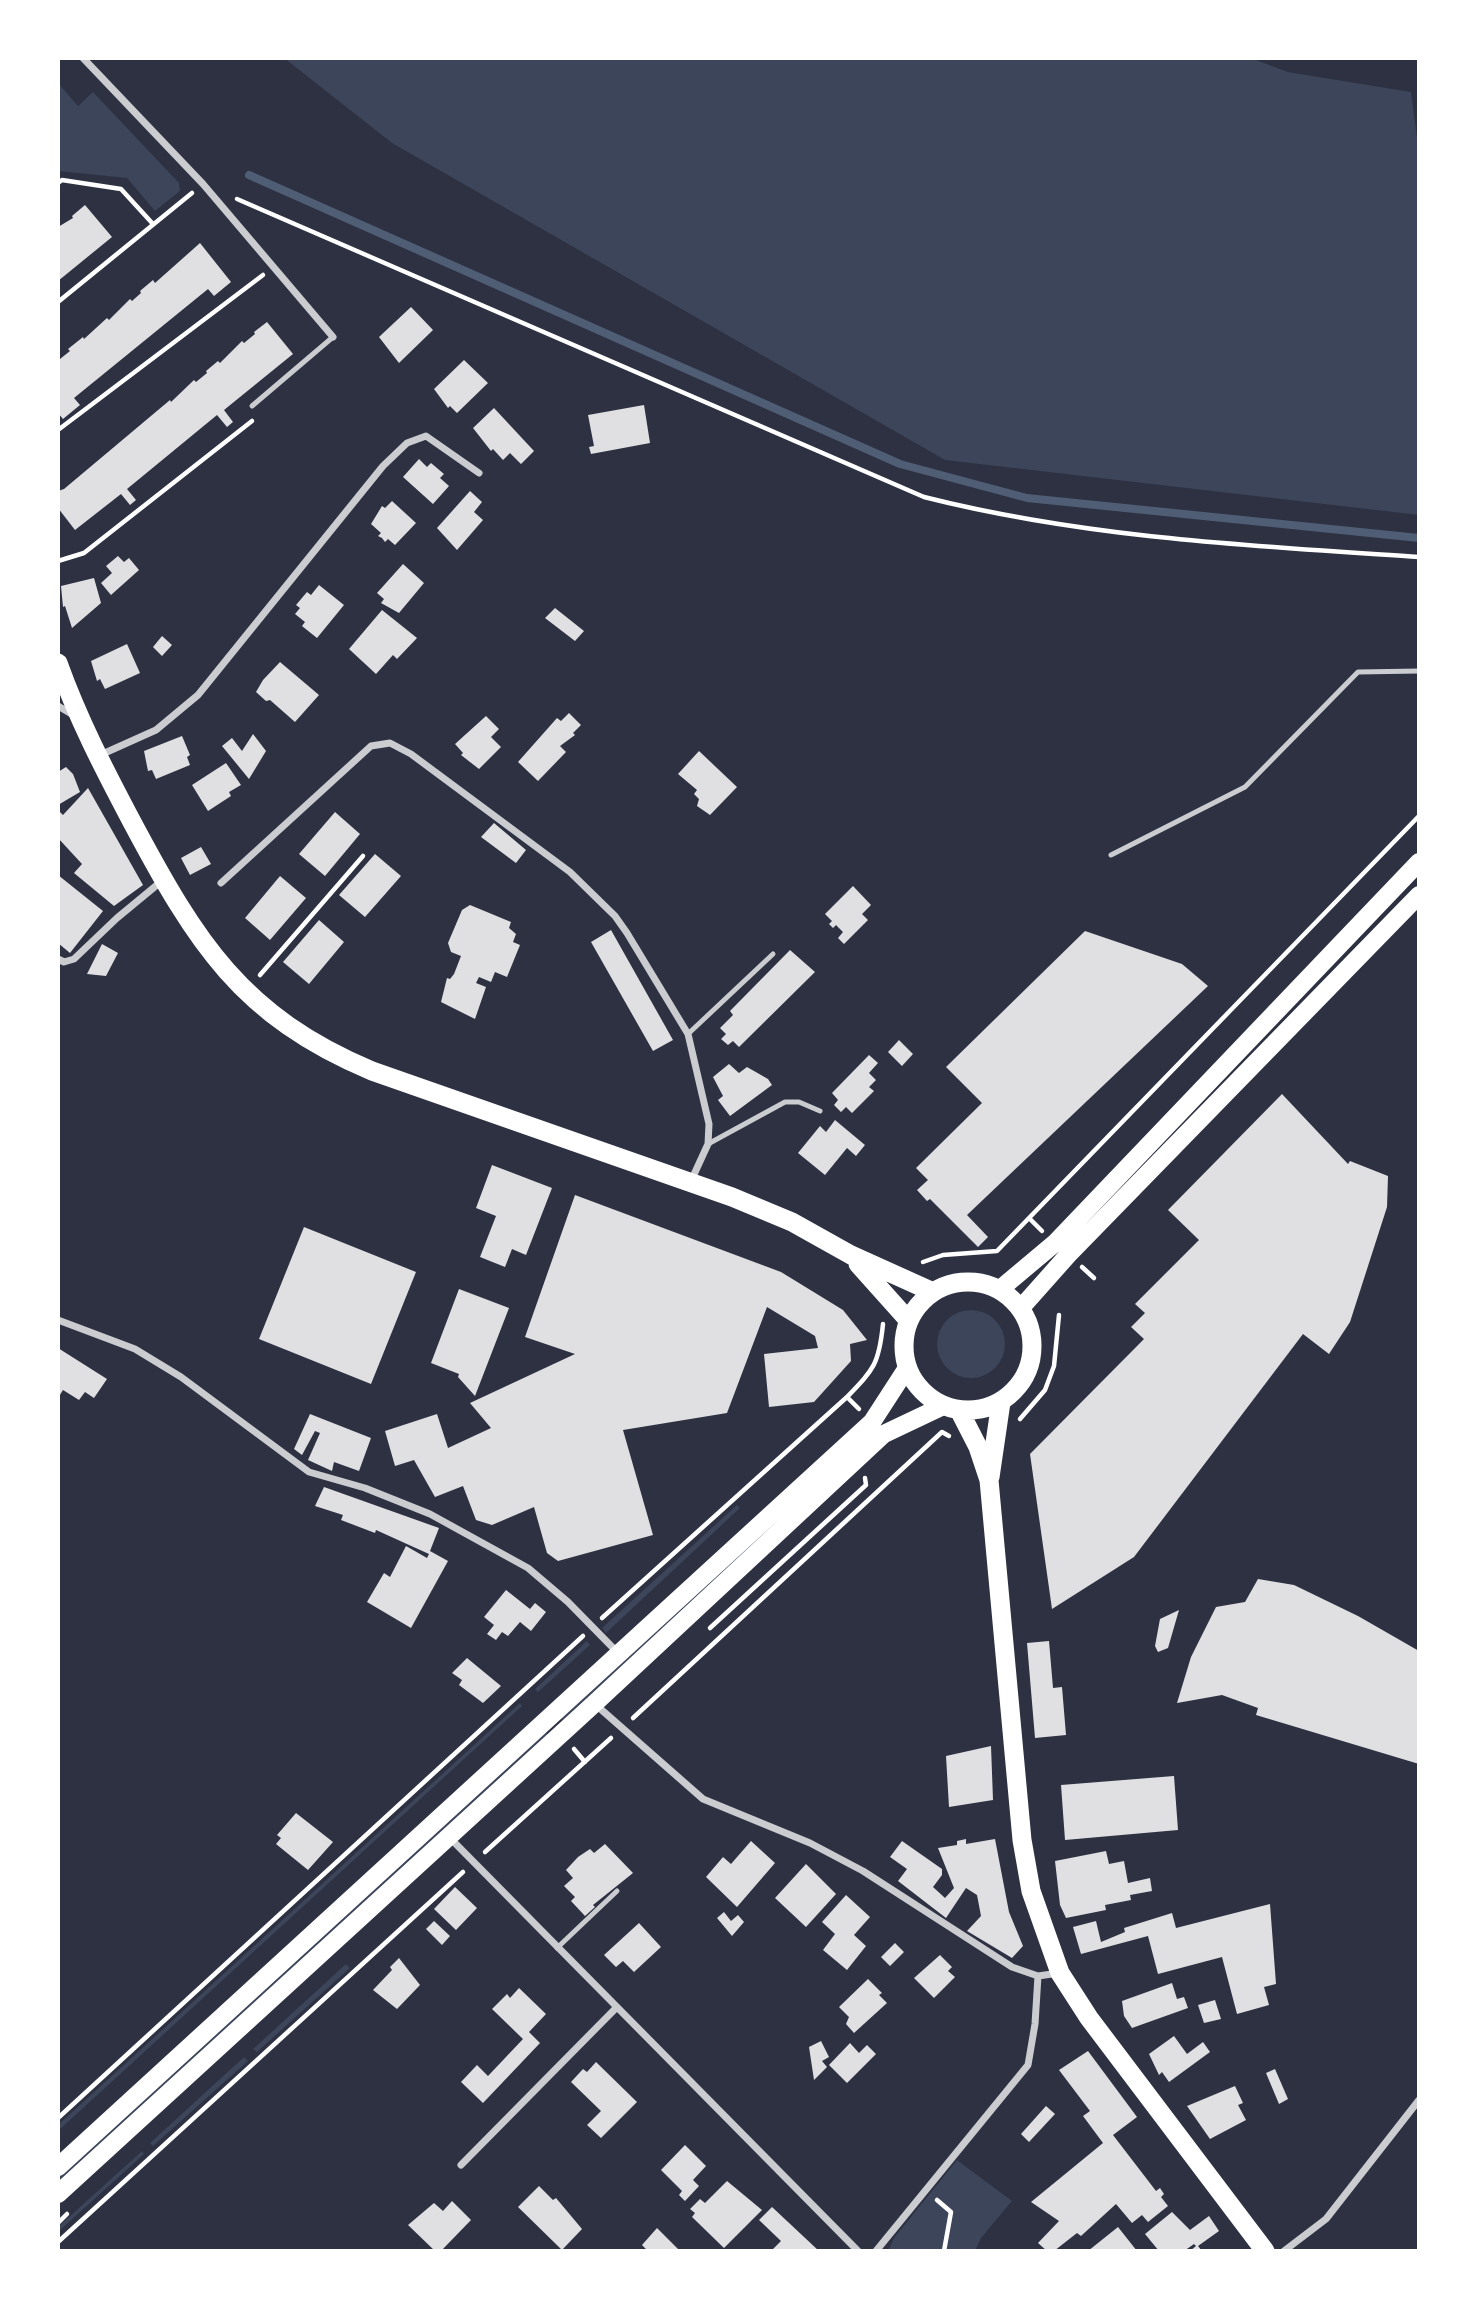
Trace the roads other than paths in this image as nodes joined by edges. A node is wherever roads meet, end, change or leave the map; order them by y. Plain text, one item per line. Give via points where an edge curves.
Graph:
1 (83, 58) edge
2 (333, 337) joint
3 (252, 406) dead end
4 (479, 473) dead end
5 (58, 663) edge
6 (1419, 671) edge
7 (58, 706) edge
8 (77, 718) junction
9 (97, 756) junction
10 (1111, 856) dead end
11 (1419, 862) edge
12 (163, 880) junction
13 (221, 883) dead end
14 (1419, 895) edge
15 (773, 954) dead end
16 (58, 959) edge
17 (688, 1034) junction
18 (820, 1111) dead end
19 (708, 1144) junction
20 (691, 1182) junction
21 (851, 1255) junction
22 (999, 1290) junction
23 (933, 1292) junction
24 (1020, 1309) junction
25 (58, 1320) edge
26 (909, 1321) junction
27 (907, 1368) junction
28 (1001, 1402) junction
29 (951, 1408) junction
30 (989, 1480) junction
31 (620, 1656) junction
32 (595, 1703) junction
33 (448, 1837) junction
34 (617, 1891) dead end
35 (557, 1948) junction
36 (1060, 1973) junction
37 (1038, 1976) junction
38 (615, 2008) junction
39 (1419, 2100) edge
40 (461, 2165) dead end
41 (58, 2167) edge
42 (58, 2194) edge
43 (858, 2251) edge
44 (876, 2251) edge
45 (1265, 2251) edge
46 (1284, 2251) edge

1 - 2 street via 203,184
2 - 3 lane
4 - 9 street via 435,440 417,437 407,443 383,466 198,695 156,730
5 - 8 highway
6 - 10 lane via 1358,672 1245,787
7 - 8 street
8 - 9 highway
9 - 12 highway
11 - 22 main road via 1055,1243
12 - 16 street via 74,958
12 - 20 highway via 192,929 245,992 297,1034 334,1055
13 - 17 street via 370,746 390,743 570,872 596,896 627,933
14 - 24 main road
15 - 17 lane
17 - 19 street via 709,1124
18 - 19 lane via 785,1102
19 - 20 street
20 - 21 highway via 772,1213
21 - 23 highway
21 - 26 highway
22 - 23 highway via 965,1282
22 - 24 highway
23 - 26 highway
24 - 28 highway via 1030,1328 1032,1349 1017,1388
25 - 31 street via 135,1349 181,1377 309,1472 430,1514 528,1568
26 - 27 highway via 904,1345
27 - 29 highway via 915,1384
27 - 31 main road via 872,1422
28 - 29 highway via 980,1409
28 - 30 highway
29 - 30 highway via 978,1447
29 - 32 main road via 884,1434
30 - 36 highway via 1023,1840 1031,1891
31 - 41 main road
32 - 33 main road
32 - 37 street via 703,1799 863,1871 1012,1967
33 - 35 street
33 - 42 main road
34 - 35 lane
35 - 38 street
36 - 37 street
36 - 45 highway
37 - 44 street via 1028,2065
38 - 40 street
38 - 43 street
39 - 46 street via 1326,2219

